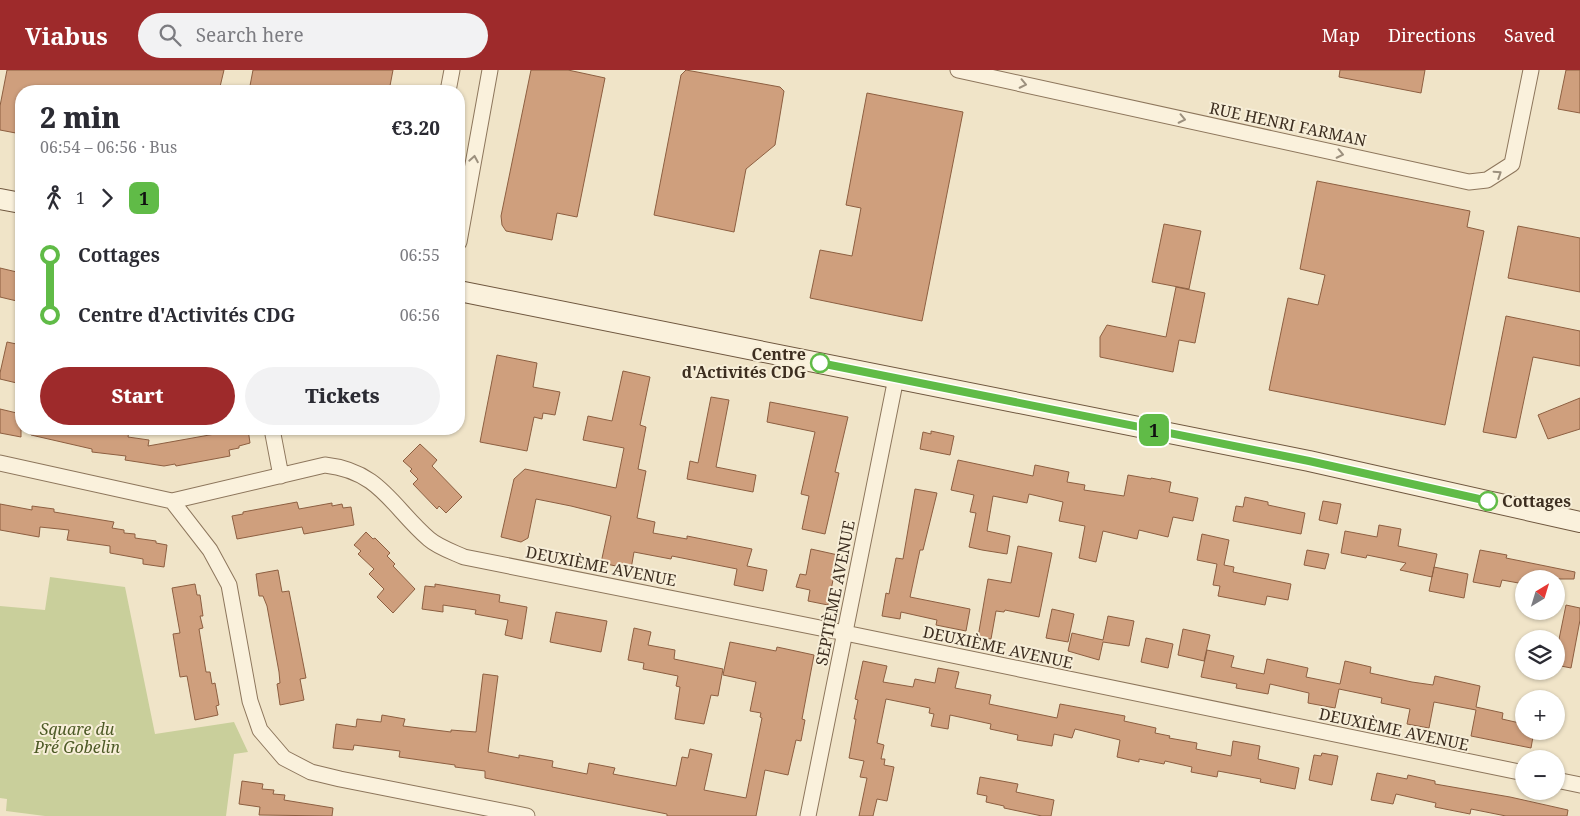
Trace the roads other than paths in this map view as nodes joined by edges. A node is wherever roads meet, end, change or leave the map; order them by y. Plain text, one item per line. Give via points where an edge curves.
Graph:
1 (452, 70) edge
2 (490, 70) edge
3 (958, 70) edge
4 (1531, 70) edge
5 (449, 85) edge
6 (0, 199) edge
7 (15, 202) edge
8 (465, 209) edge
9 (465, 292) edge
10 (896, 378) junction
11 (273, 435) edge
12 (0, 463) edge
13 (281, 476) junction
14 (172, 501) junction
15 (1580, 522) edge
16 (845, 633) junction
17 (1515, 771) edge
18 (1565, 782) edge
19 (1580, 785) edge
20 (527, 816) edge
21 (808, 816) edge

1 - 5 street
8 -> 2 street
3 -> 4 street, RUE HENRI FARMAN via 1469,182 1487,180 1512,164
6 - 7 main road
9 - 10 main road
10 - 15 main road via 1309,461
10 - 16 street, SEPTIÈME AVENUE
11 - 13 street
12 - 14 street
13 - 14 street, DEUXIÈME AVENUE
13 - 16 street, DEUXIÈME AVENUE via 325,465 360,474 378,486 431,541 464,557
14 - 20 street via 210,550 229,585 250,701 260,730 284,758 311,772
16 - 17 street, DEUXIÈME AVENUE
16 - 21 street, SEPTIÈME AVENUE
18 - 19 street

